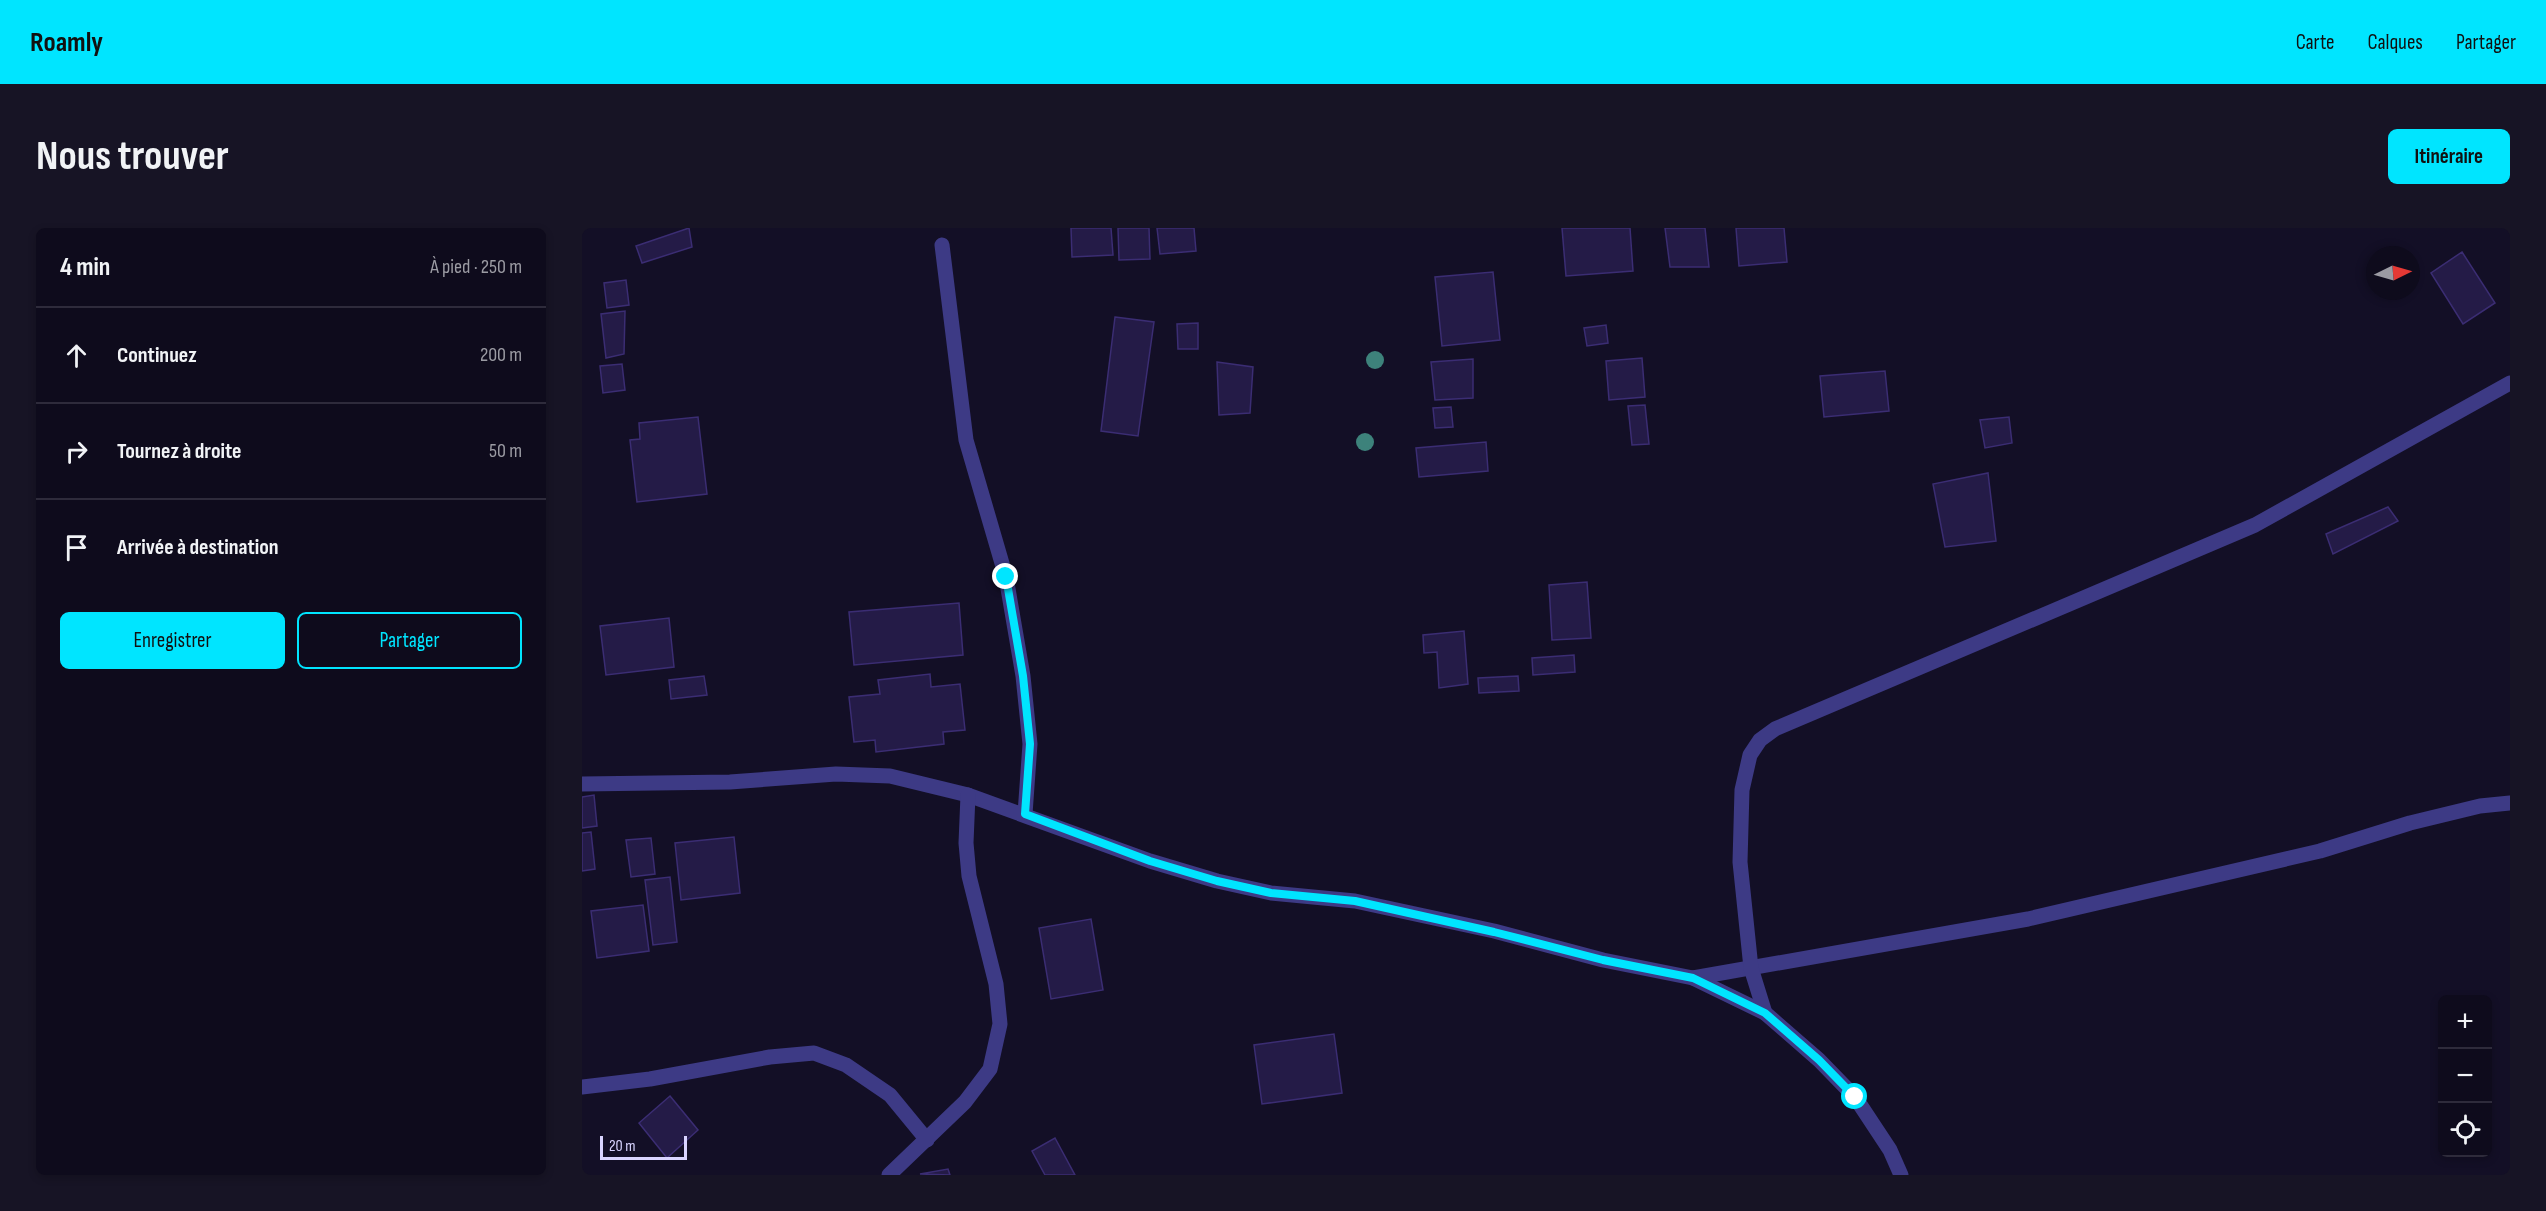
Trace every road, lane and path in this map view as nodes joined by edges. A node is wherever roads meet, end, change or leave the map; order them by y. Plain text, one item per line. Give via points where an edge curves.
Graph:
1 (942, 245) dead end
2 (2510, 383) edge
3 (582, 784) edge
4 (968, 795) junction
5 (2510, 803) edge
6 (1025, 814) junction
7 (1751, 968) junction
8 (1693, 978) junction
9 (1765, 1013) junction
10 (582, 1087) edge
11 (927, 1140) junction
12 (889, 1175) edge
13 (1900, 1175) edge

1 - 6 street via 966,440 1006,577 1023,676 1030,744
2 - 7 street via 2255,525 1775,729 1760,740 1750,755 1742,790 1740,862
3 - 4 street via 730,782 847,774 890,776
4 - 6 street
4 - 11 street via 969,876 996,984 1000,1024 990,1069 965,1102
5 - 7 street via 2480,806 2320,851 2028,919
6 - 8 street via 1150,861 1217,881 1271,893 1355,901
7 - 8 street
7 - 9 street
8 - 9 street
9 - 13 street via 1855,1097 1890,1150
10 - 11 street via 814,1053 846,1065 890,1095
11 - 12 street

